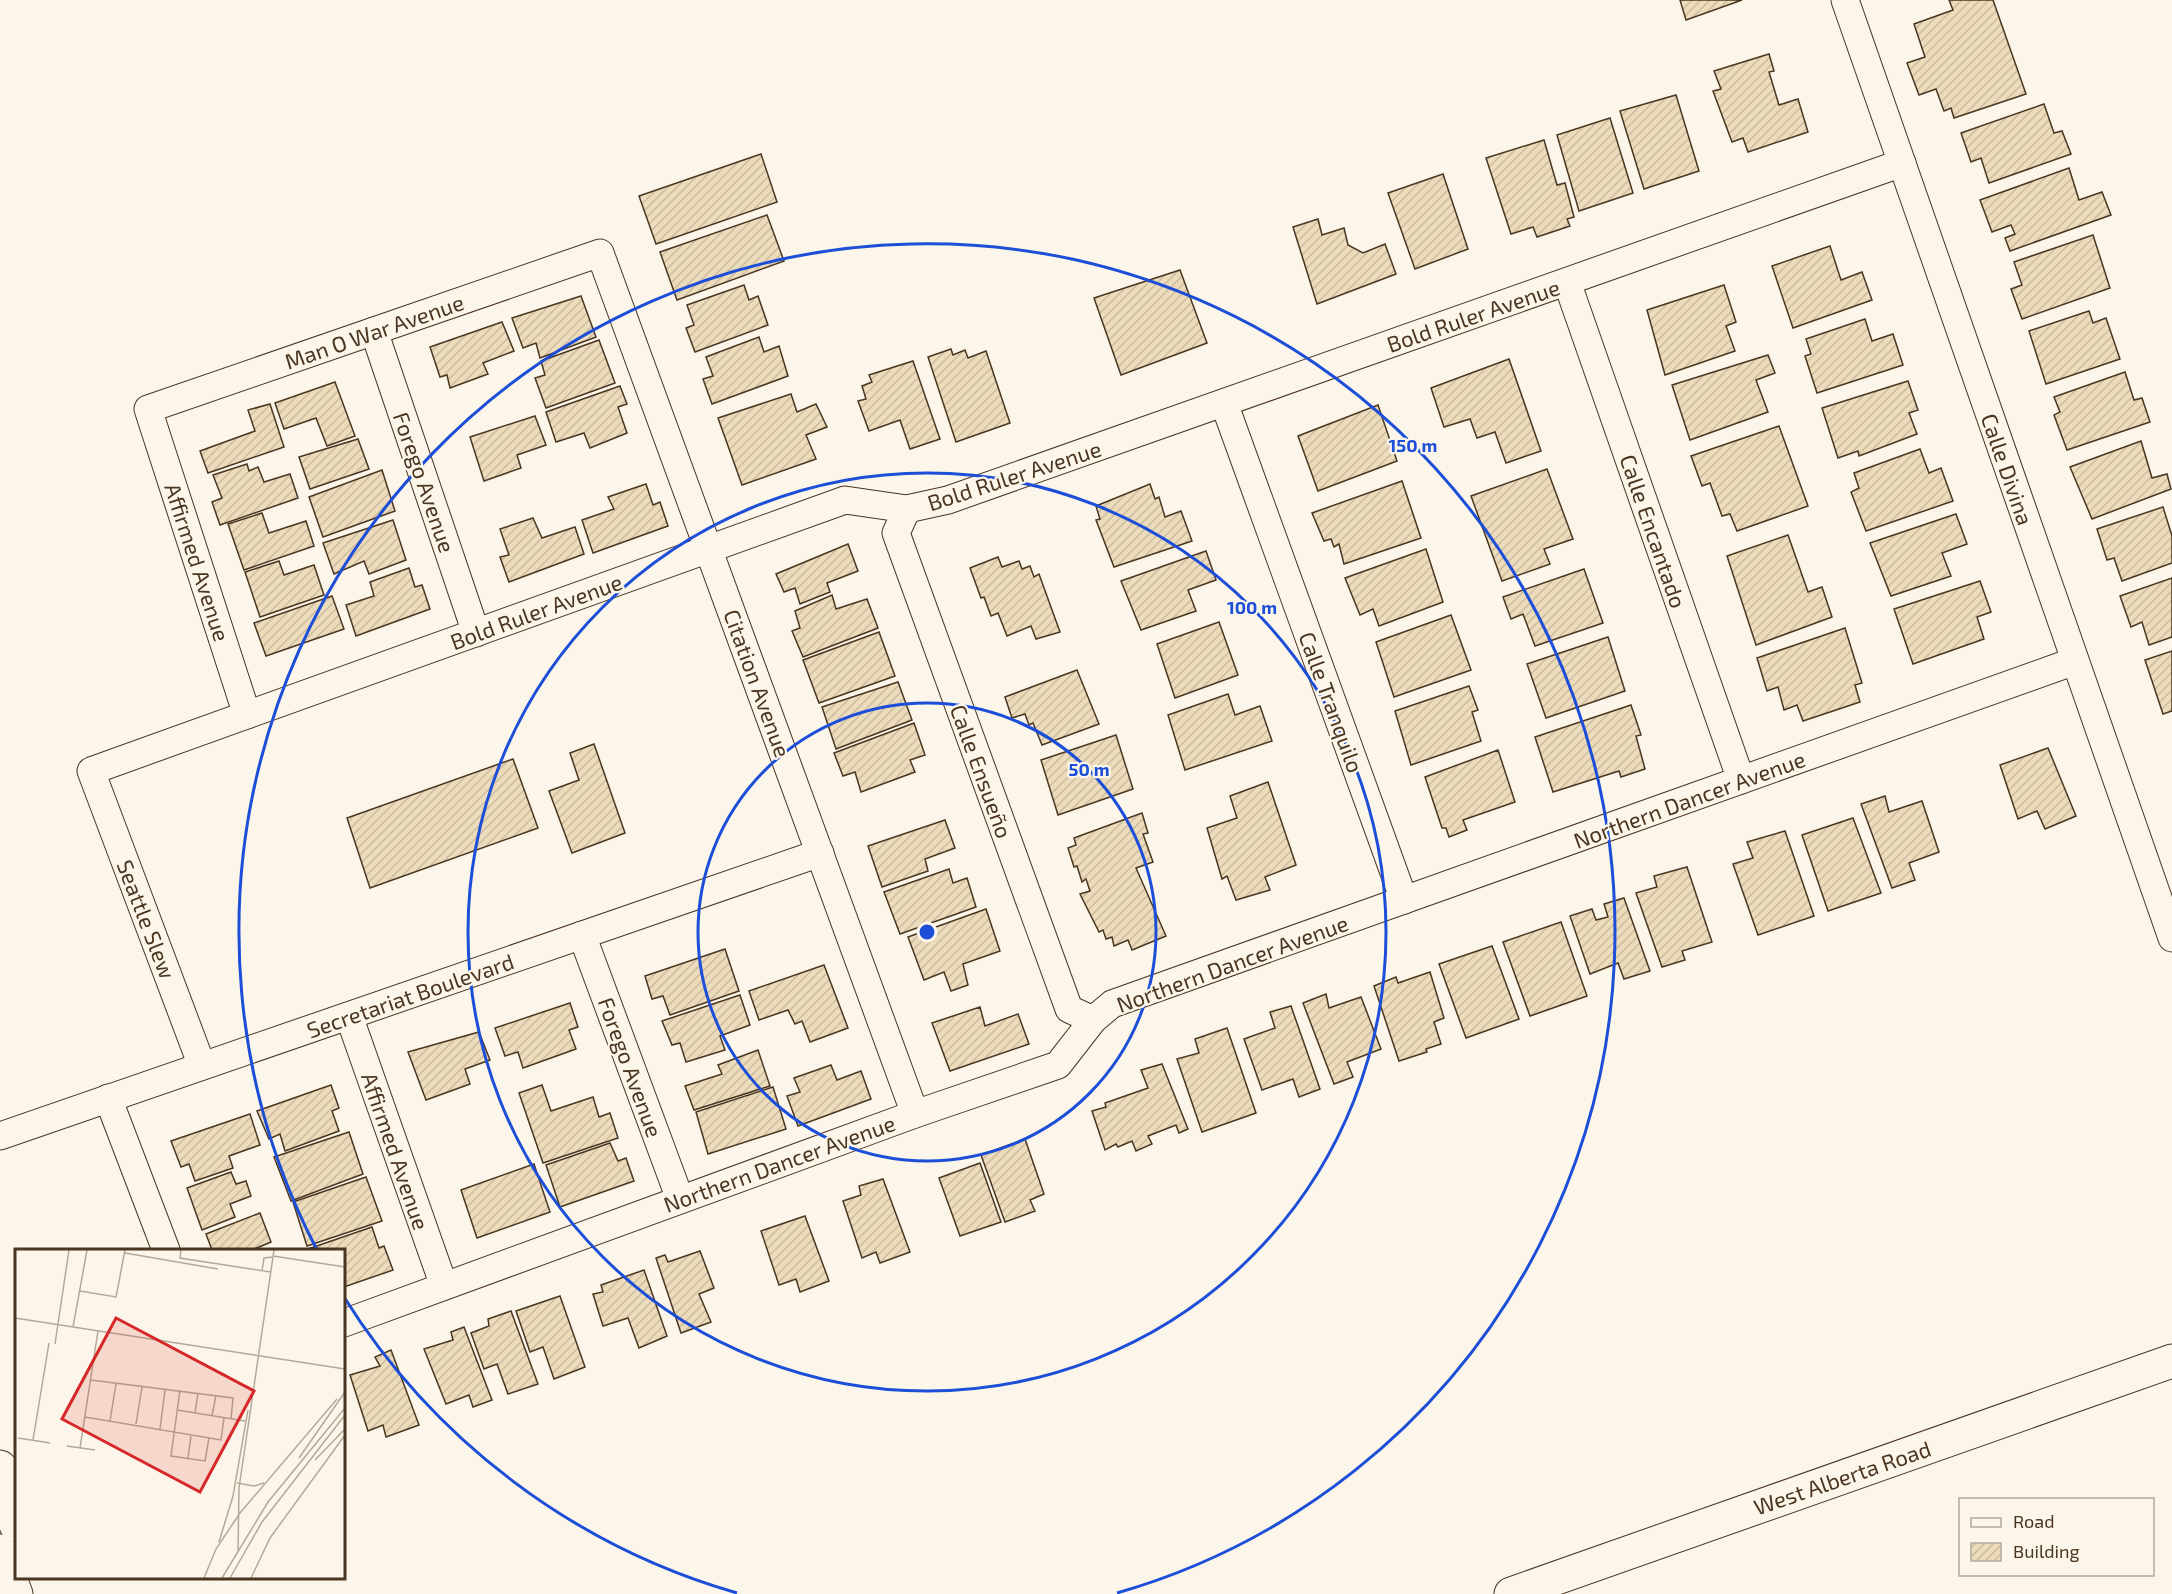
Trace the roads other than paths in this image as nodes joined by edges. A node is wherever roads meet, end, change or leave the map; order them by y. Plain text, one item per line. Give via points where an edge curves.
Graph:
1 (1845, 0) edge
2 (1902, 164) junction
3 (600, 253) joint
4 (1567, 282) junction
5 (374, 331) junction
6 (1224, 403) junction
7 (148, 409) joint
8 (907, 509) junction
9 (708, 549) junction
10 (476, 633) junction
11 (2076, 661) junction
12 (248, 716) junction
13 (91, 771) joint
14 (1741, 780) junction
15 (820, 853) junction
16 (1404, 900) junction
17 (582, 935) junction
18 (2172, 938) edge
19 (349, 1016) junction
20 (1093, 1020) junction
21 (202, 1066) junction
22 (108, 1098) junction
23 (915, 1114) junction
24 (0, 1136) edge
25 (680, 1199) junction
26 (165, 1249) edge
27 (444, 1286) junction
28 (345, 1323) edge
29 (2172, 1361) edge
30 (0, 1467) edge
31 (15, 1521) edge
32 (0, 1551) edge
33 (0, 1562) edge
34 (32, 1579) edge
35 (16, 1594) edge
36 (36, 1594) edge
37 (1511, 1594) edge

1 - 2 street, Calle Divina
2 - 4 street, Bold Ruler Avenue
2 - 11 street, Calle Divina
3 - 5 street, Man O War Avenue
3 - 9 street, Citation Avenue
4 - 6 street, Bold Ruler Avenue
4 - 14 street, Calle Encantado
5 - 7 street, Man O War Avenue
5 - 10 street, Forego Avenue
6 - 8 street, Bold Ruler Avenue via 948,500
6 - 16 street, Calle Tranquilo
7 - 12 street, Affirmed Avenue
8 - 9 street, Bold Ruler Avenue via 845,500
8 - 20 street, Calle Ensueño via 896,533 1069,1009
9 - 10 street, Bold Ruler Avenue
9 - 15 street, Citation Avenue
10 - 12 street, Bold Ruler Avenue
11 - 14 street, Northern Dancer Avenue
11 - 18 street, Calle Divina
12 - 13 street, Bold Ruler Avenue
13 - 21 street, Seattle Slew
14 - 16 street, Northern Dancer Avenue
15 - 17 street, Secretariat Boulevard
15 - 23 street, Citation Avenue
16 - 20 street, Northern Dancer Avenue via 1112,1004
17 - 19 street, Secretariat Boulevard
17 - 25 street, Forego Avenue
19 - 21 street, Secretariat Boulevard
19 - 27 street, Affirmed Avenue
20 - 23 street, Northern Dancer Avenue via 1058,1065
21 - 22 street, Secretariat Boulevard
22 - 24 street, Secretariat Boulevard
22 - 26 street
23 - 25 street, Northern Dancer Avenue
25 - 27 street, Northern Dancer Avenue
27 - 28 street, Northern Dancer Avenue
29 - 37 street, West Alberta Road
30 - 31 street
32 - 35 street
33 - 35 street
34 - 36 street

